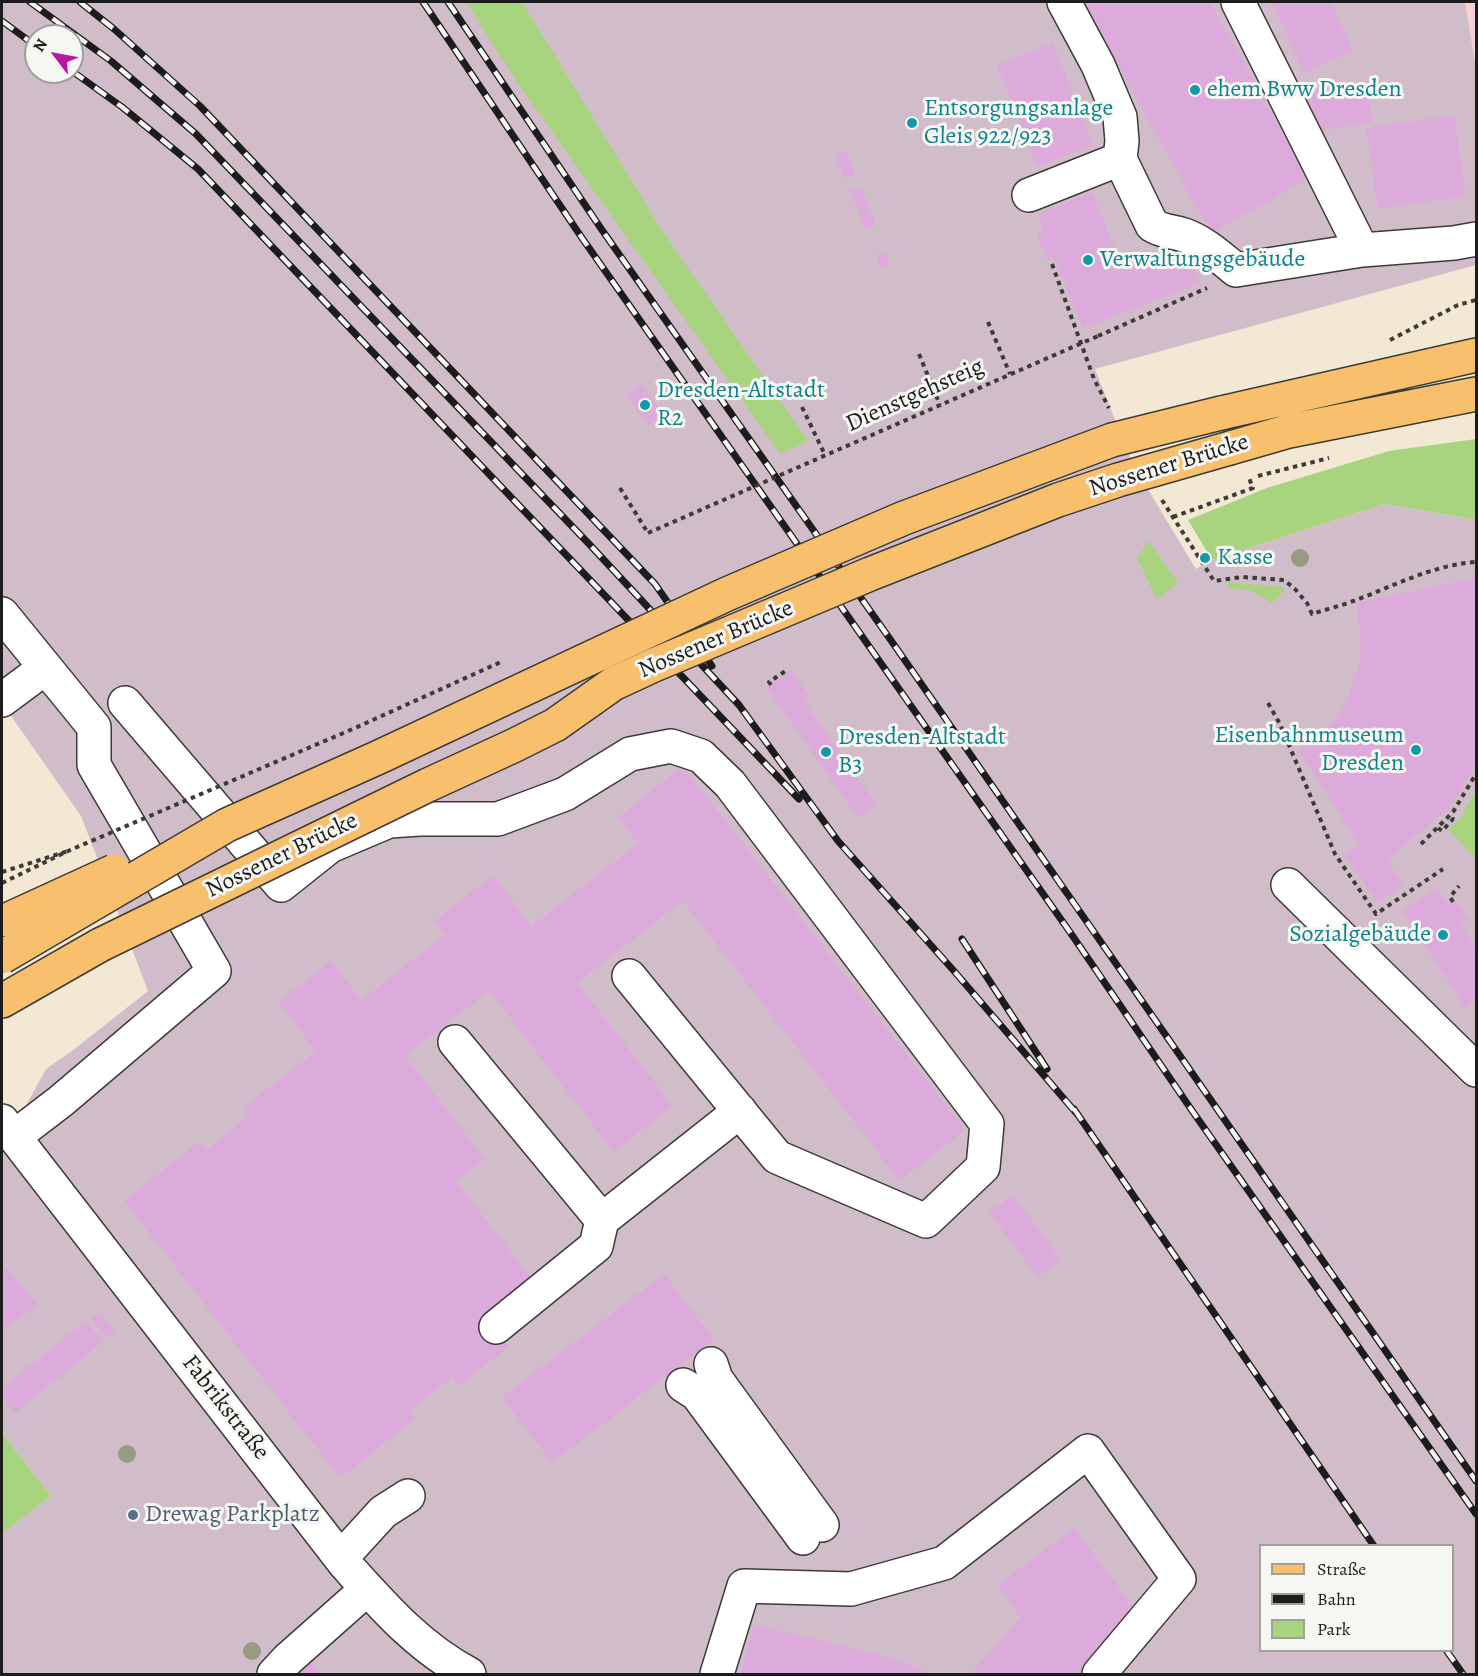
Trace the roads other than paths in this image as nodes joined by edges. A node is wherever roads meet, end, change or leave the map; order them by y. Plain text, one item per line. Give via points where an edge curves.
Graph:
1 (1064, 2) edge
2 (1238, 2) edge
3 (1120, 159) junction
4 (1029, 195) dead end
5 (1476, 239) edge
6 (1362, 250) junction
7 (1476, 355) edge
8 (1476, 394) edge
9 (2, 614) edge
10 (45, 668) junction
11 (2, 700) edge
12 (125, 703) dead end
13 (227, 825) junction
14 (1288, 885) dead end
15 (2, 922) edge
16 (2, 957) edge
17 (629, 976) dead end
18 (2, 1002) edge
19 (455, 1042) dead end
20 (1476, 1070) edge
21 (740, 1111) junction
22 (8, 1129) edge
23 (602, 1220) junction
24 (496, 1327) dead end
25 (711, 1364) dead end
26 (683, 1385) dead end
27 (408, 1496) dead end
28 (341, 1558) junction
29 (367, 1589) junction
30 (274, 1674) edge
31 (469, 1674) edge
32 (717, 1674) edge
33 (1099, 1674) edge

1 - 3 street via 1098,65 1119,117
2 - 6 street
3 - 4 street
3 - 6 street via 1152,225 1183,234 1211,249 1236,270
5 - 6 street
7 - 13 main road, Nossener Brücke, bridge via 1112,440 904,518 727,594
8 - 18 main road, Nossener Brücke, bridge via 1289,432 1129,477 1058,500 870,574 614,684 555,725 100,945
9 - 10 street
10 - 11 street
10 - 22 street via 94,727 94,765 214,971 61,1101
12 - 21 street via 281,885 330,846 389,821 498,819 566,794 630,754 671,746 701,756 730,784 987,1124 983,1167 926,1221 777,1157
13 - 15 main road, bridge
13 - 16 main road, Nossener Brücke, bridge
14 - 20 street
17 - 21 street
19 - 23 street
21 - 23 street
22 - 28 street, Fabrikstraße
23 - 24 street via 596,1246
25 - 26 street via 716,1379 812,1532 697,1394
27 - 28 street via 383,1512
28 - 29 street, Fabrikstraße
29 - 30 street
29 - 31 street, Fabrikstraße via 393,1618 443,1661
32 - 33 street via 744,1586 851,1589 944,1563 1088,1451 1179,1580

